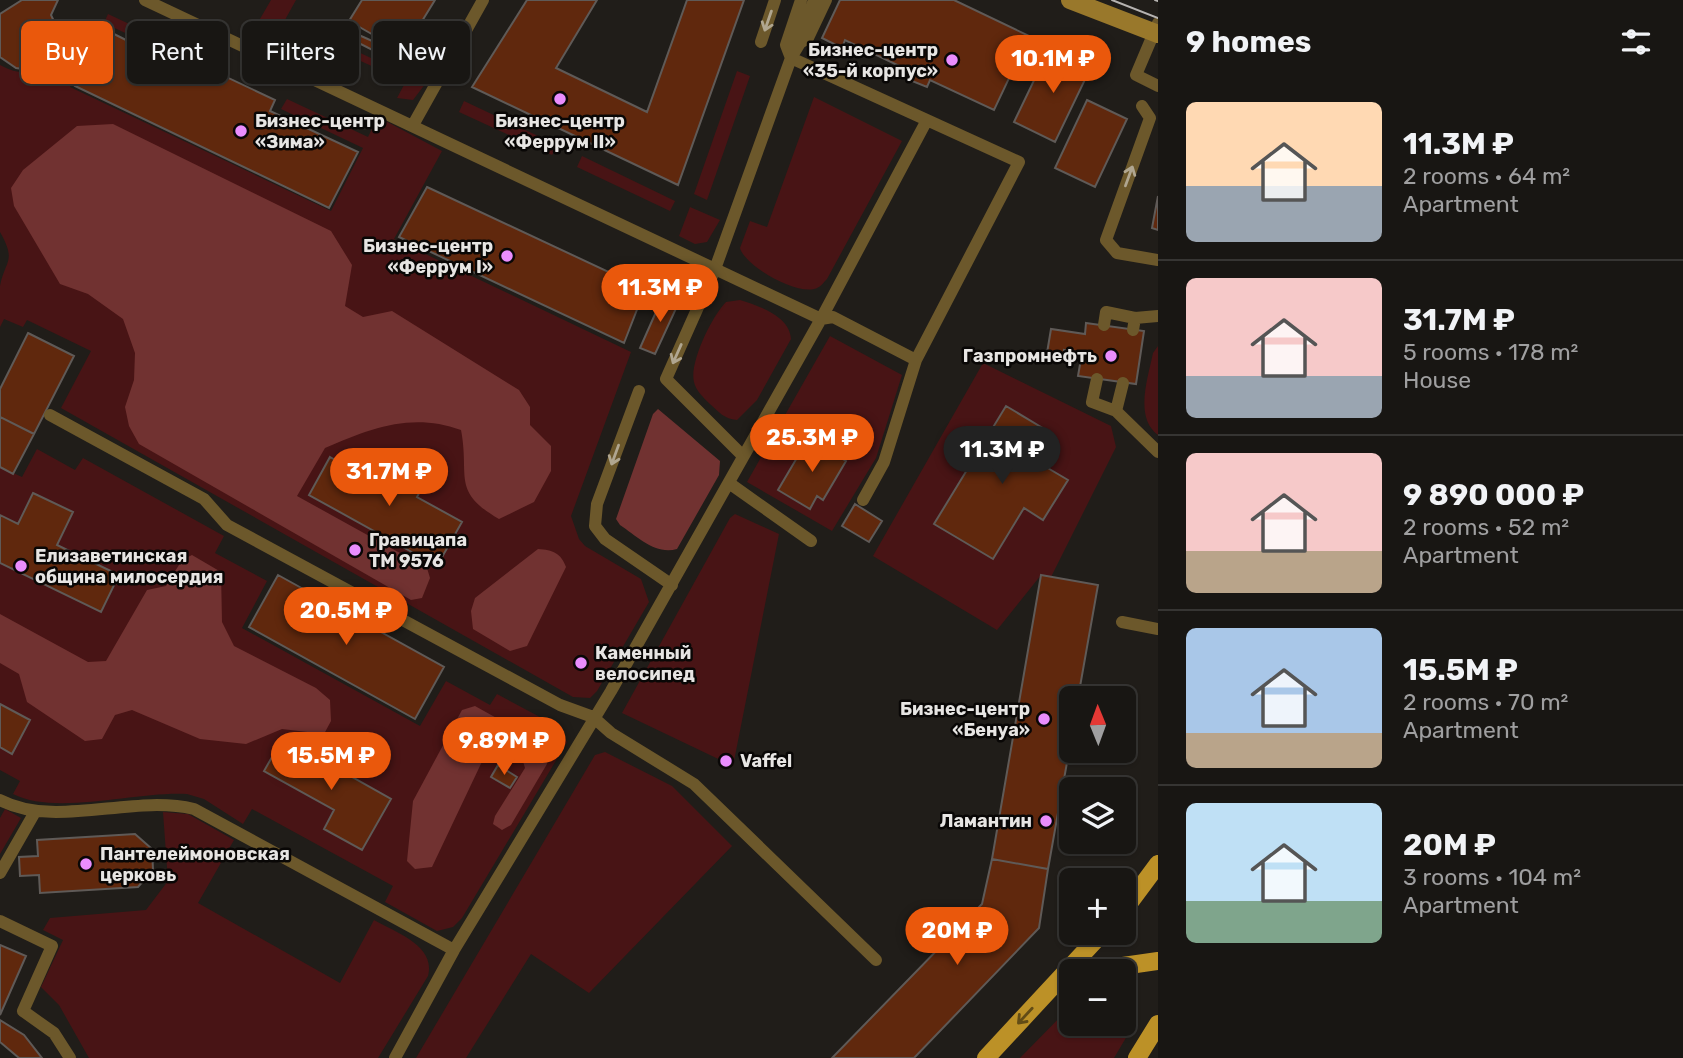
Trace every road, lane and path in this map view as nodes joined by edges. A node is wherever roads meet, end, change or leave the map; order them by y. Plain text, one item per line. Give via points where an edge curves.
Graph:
1 (145, 0) edge
2 (483, 0) edge
3 (775, 0) edge
4 (802, 0) edge
5 (814, 0) edge
6 (826, 0) edge
7 (1070, 0) edge
8 (1157, 30) edge
9 (761, 43) dead end
10 (800, 43) junction
11 (791, 58) junction
12 (1158, 86) edge
13 (1142, 106) dead end
14 (927, 120) junction
15 (413, 125) junction
16 (1158, 260) edge
17 (715, 270) junction
18 (1158, 316) edge
19 (821, 319) junction
20 (1104, 325) dead end
21 (916, 360) junction
22 (1097, 379) dead end
23 (1123, 383) dead end
24 (639, 391) dead end
25 (1116, 411) junction
26 (50, 415) dead end
27 (1158, 452) edge
28 (743, 456) junction
29 (729, 483) junction
30 (863, 500) dead end
31 (811, 541) dead end
32 (672, 584) junction
33 (1122, 622) dead end
34 (1158, 629) edge
35 (593, 717) junction
36 (0, 800) edge
37 (35, 813) junction
38 (1158, 864) edge
39 (0, 873) edge
40 (1136, 894) edge
41 (0, 921) edge
42 (1092, 945) edge
43 (454, 950) junction
44 (1080, 959) edge
45 (876, 960) dead end
46 (1158, 961) edge
47 (1136, 964) edge
48 (1059, 983) edge
49 (1158, 1024) edge
50 (70, 1058) edge
51 (395, 1058) edge
52 (986, 1058) edge
53 (1137, 1058) edge

1 - 15 lane
2 - 15 lane
3 -> 9 lane
4 - 11 lane via 786,45
5 - 10 lane
6 - 10 lane via 808,37
7 - 8 street
8 - 12 lane via 1136,75
10 - 11 lane
11 - 14 lane
11 - 17 lane
16 -> 13 lane via 1117,253 1106,240 1150,118
14 - 19 lane
14 - 21 lane via 1019,162
15 - 17 lane
17 - 19 lane
17 -> 28 lane via 666,379
18 - 20 lane via 1134,324 1106,312
19 - 21 lane via 833,317
19 - 28 lane
21 - 30 lane via 884,462
22 - 25 lane via 1092,402
23 - 25 lane
24 -> 32 lane via 597,504 595,526 605,539
25 - 27 lane
26 - 35 lane via 204,499 227,525 560,705
28 - 29 lane
29 - 31 lane
29 - 32 lane
32 - 35 lane
33 - 34 lane
35 - 43 lane
35 - 45 lane via 694,785
36 - 37 lane
37 - 39 lane
37 - 43 lane via 155,804 194,808
38 - 40 main road
41 - 50 lane via 52,946 23,1011 54,1033
42 - 44 main road
43 - 51 lane
46 - 47 main road
48 -> 52 main road
49 - 53 main road

